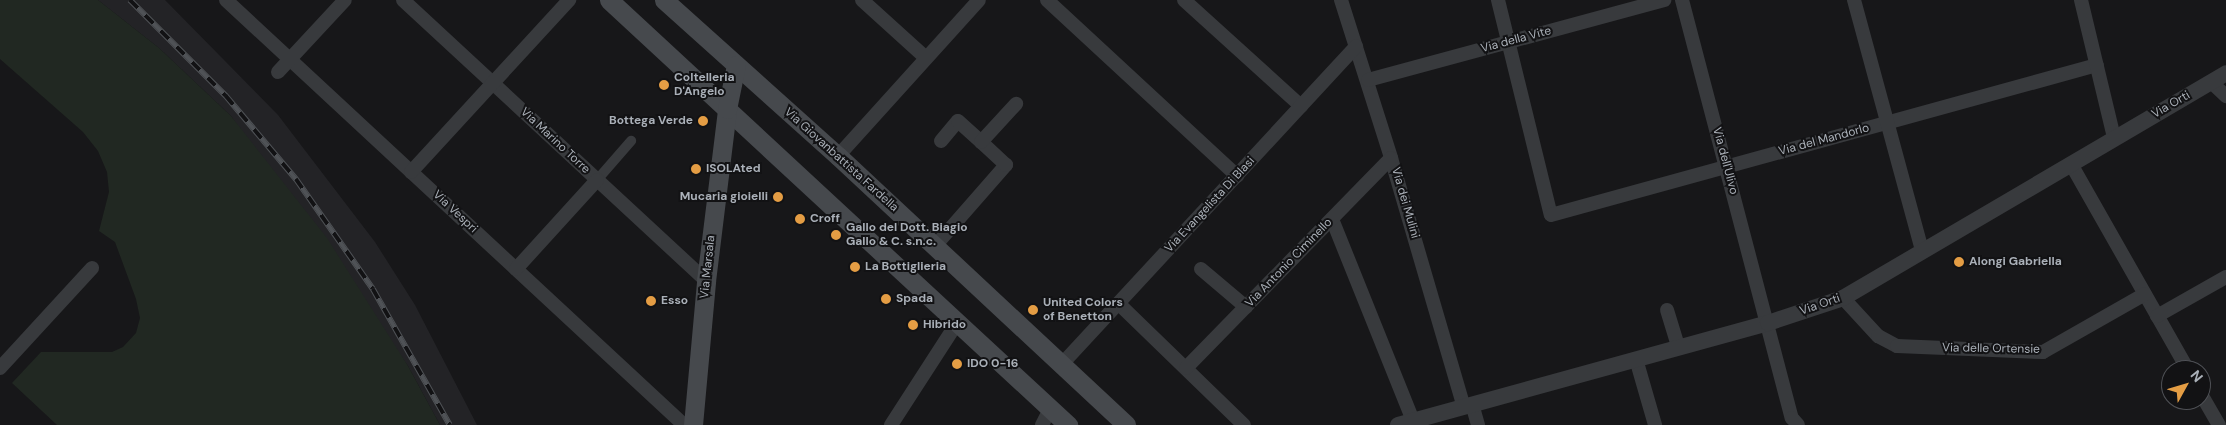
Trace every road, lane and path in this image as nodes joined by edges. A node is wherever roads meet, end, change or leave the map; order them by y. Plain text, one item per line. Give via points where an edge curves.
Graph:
1 (226, 0) edge
2 (345, 0) edge
3 (403, 0) edge
4 (569, 0) edge
5 (609, 0) edge
6 (664, 0) edge
7 (862, 0) edge
8 (979, 0) edge
9 (1047, 0) edge
10 (1184, 0) edge
11 (1341, 0) edge
12 (1498, 0) edge
13 (1664, 0) edge
14 (1682, 0) edge
15 (1854, 0) edge
16 (2081, 0) edge
17 (1507, 42) junction
18 (1356, 46) junction
19 (926, 58) junction
20 (290, 59) junction
21 (736, 65) junction
22 (2097, 65) junction
23 (278, 72) dead end
24 (2226, 73) edge
25 (1368, 80) junction
26 (2211, 82) junction
27 (493, 83) junction
28 (2226, 96) edge
29 (1016, 104) dead end
30 (1302, 106) junction
31 (727, 109) junction
32 (1888, 122) junction
33 (2114, 137) junction
34 (631, 141) dead end
35 (940, 141) dead end
36 (981, 142) junction
37 (838, 156) junction
38 (1392, 158) junction
39 (2071, 164) junction
40 (1726, 167) junction
41 (411, 172) junction
42 (1236, 176) junction
43 (597, 180) junction
44 (1332, 219) junction
45 (934, 246) junction
46 (1922, 250) junction
47 (92, 268) dead end
48 (516, 269) junction
49 (1201, 269) dead end
50 (2226, 277) edge
51 (706, 282) junction
52 (2144, 294) junction
53 (1843, 298) junction
54 (1119, 304) junction
55 (1246, 307) junction
56 (1667, 310) dead end
57 (2157, 316) junction
58 (957, 323) junction
59 (1768, 323) junction
60 (1678, 347) junction
61 (1636, 359) junction
62 (2182, 360) edge
63 (1062, 364) junction
64 (0, 368) edge
65 (1186, 368) junction
66 (1468, 406) junction
67 (2210, 410) edge
68 (1046, 417) edge
69 (1405, 423) edge
70 (684, 425) edge
71 (694, 425) edge
72 (891, 425) edge
73 (1068, 425) edge
74 (1126, 425) edge
75 (1244, 425) edge
76 (1478, 425) edge
77 (1655, 425) edge
78 (1798, 425) edge
79 (2219, 425) edge

1 - 20 street, Via Vespri
2 - 20 street
3 - 27 street, Via Marino Torre
4 - 27 street
5 - 31 main road
6 - 21 main road, Via Giovanbattista Fardella
7 - 19 street
8 - 19 street
9 - 42 street
10 - 30 street
11 - 18 street, Via dei Mulini
12 - 17 street
13 - 17 street, Via della Vite
14 - 40 street, Via dell'Ulivo
15 - 32 street
16 - 22 street
17 - 25 street, Via della Vite
17 - 40 street, Via del Mandorlo via 1551,215
18 - 25 street, Via dei Mulini
18 - 30 street, Via Evangelista Di Blasi
19 - 37 street
20 - 23 street
20 - 41 street, Via Vespri
21 - 31 main road, Via Marsala
21 - 37 main road, Via Giovanbattista Fardella
22 - 32 street, Via del Mandorlo
22 - 33 street
24 - 26 street, Via Orti
25 - 38 street, Via dei Mulini
26 - 28 street
26 - 33 street, Via Orti
27 - 41 street
27 - 43 street, Via Marino Torre
29 - 36 street
30 - 42 street, Via Evangelista Di Blasi
31 - 51 main road, Via Marsala
31 - 58 main road
32 - 40 street, Via del Mandorlo
32 - 46 street
33 - 39 street, Via Orti
34 - 43 street
35 - 36 street via 958,121
36 - 45 street via 1006,165
37 - 45 main road, Via Giovanbattista Fardella
38 - 44 street, Via Antonio Ciminello
38 - 66 street, Via dei Mulini
39 - 46 street, Via Orti
39 - 52 street
40 - 59 street, Via dell'Ulivo
41 - 48 street, Via Vespri
42 - 54 street, Via Evangelista Di Blasi
43 - 48 street
43 - 51 street, Via Marino Torre
44 - 55 street, Via Antonio Ciminello
44 - 69 street
45 - 63 main road, Via Giovanbattista Fardella
46 - 53 street, Via Orti
47 - 64 street
48 - 70 street, Via Vespri
49 - 55 street
50 - 57 street
51 - 71 main road, Via Marsala
52 - 53 street, Via delle Ortensie via 2043,352 1897,346 1878,336
52 - 57 street
53 - 59 street, Via Orti
54 - 63 street, Via Evangelista Di Blasi
54 - 65 street
55 - 65 street, Via Antonio Ciminello
56 - 60 street
57 - 62 street
58 - 68 main road
58 - 72 street
59 - 60 street, Via Orti
59 - 78 street, Via dell'Ulivo via 1792,418
60 - 61 street, Via Orti
61 - 66 street, Via Orti
61 - 77 street
63 - 74 main road, Via Giovanbattista Fardella
65 - 75 street
66 - 69 street, Via Orti
66 - 76 street, Via dei Mulini
67 - 79 street
68 - 73 main road

